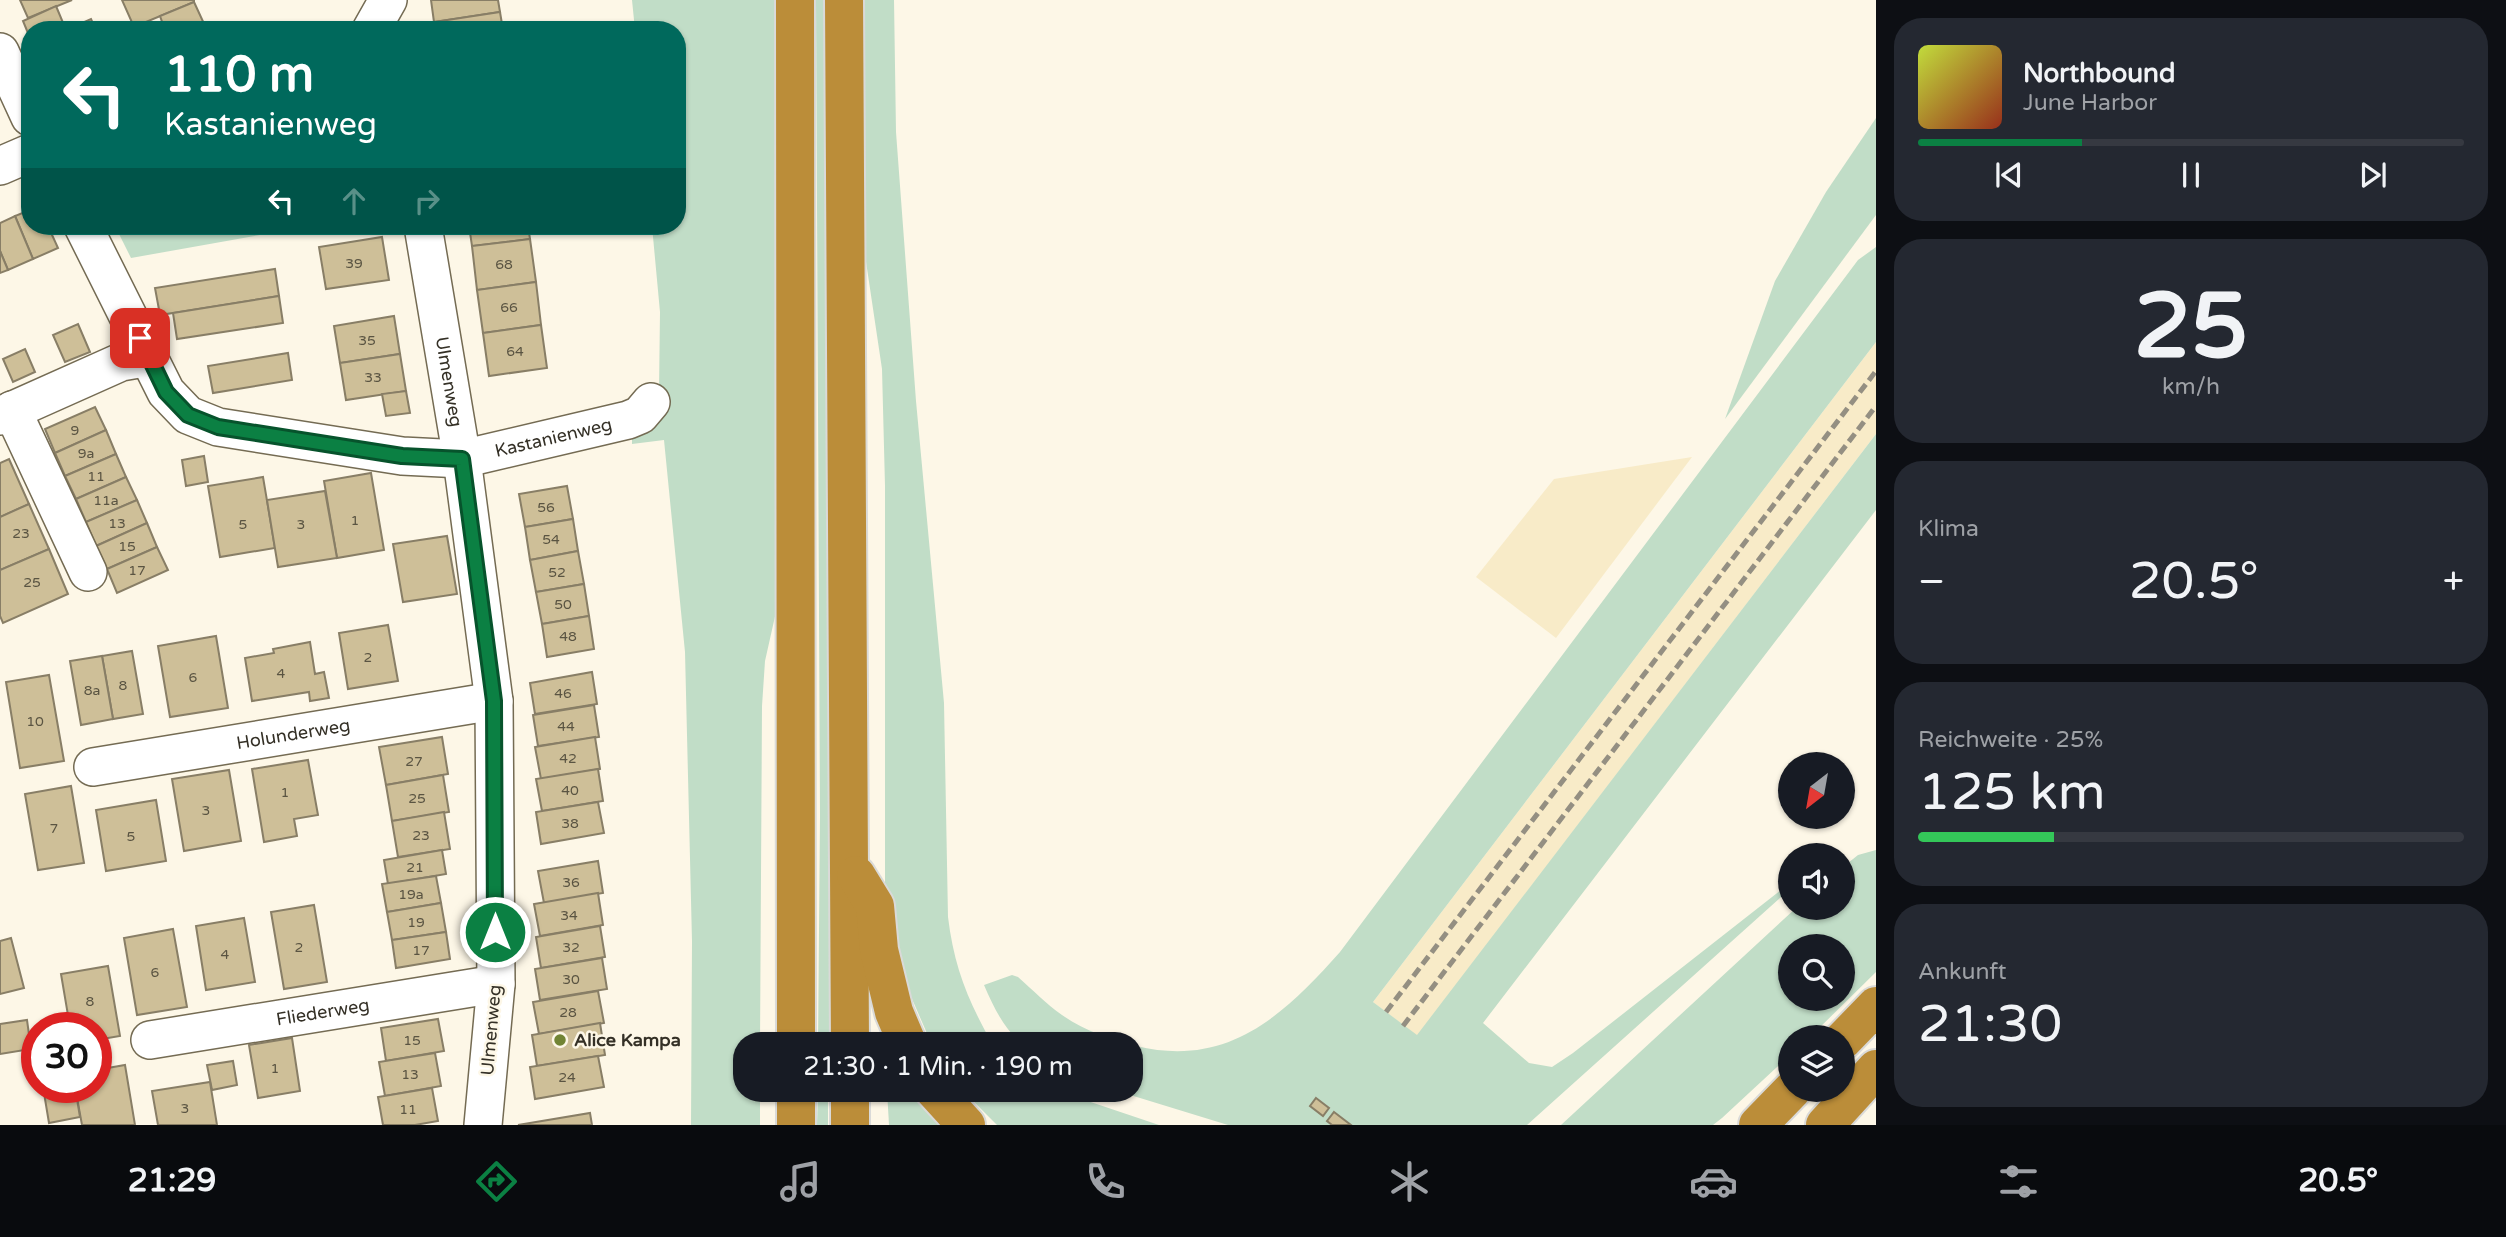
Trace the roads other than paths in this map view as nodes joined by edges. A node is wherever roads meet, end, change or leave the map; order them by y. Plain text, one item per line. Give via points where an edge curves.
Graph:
1 (388, 0) edge
2 (795, 0) edge
3 (844, 0) edge
4 (376, 21) edge
5 (0, 52) edge
6 (21, 98) edge
7 (21, 157) edge
8 (0, 166) edge
9 (88, 235) edge
10 (425, 235) edge
11 (150, 357) junction
12 (652, 402) dead end
13 (6, 413) edge
14 (462, 459) junction
15 (88, 572) dead end
16 (494, 701) junction
17 (93, 767) dead end
18 (849, 863) junction
19 (496, 984) junction
20 (1876, 1006) edge
21 (1855, 1028) edge
22 (796, 1032) edge
23 (850, 1032) edge
24 (902, 1032) edge
25 (150, 1040) dead end
26 (1876, 1069) edge
27 (796, 1102) edge
28 (850, 1102) edge
29 (945, 1102) edge
30 (1781, 1102) edge
31 (483, 1125) edge
32 (796, 1125) edge
33 (850, 1125) edge
34 (966, 1125) edge
35 (1758, 1125) edge
36 (1825, 1125) edge

1 - 4 street
2 - 22 highway
3 - 18 highway
5 - 6 street
7 - 8 street
9 - 11 street, Kastanienweg
10 - 14 street, Ulmenweg
11 - 13 street via 121,362
11 - 14 street, Kastanienweg via 166,392 188,415 218,427 402,456
12 - 14 street, Kastanienweg via 628,420
13 - 15 street
14 - 16 street, Ulmenweg
16 - 17 street, Holunderweg
16 - 19 street, Ulmenweg
18 - 23 highway
18 - 24 highway via 875,906 879,950
19 - 25 street, Fliederweg
19 - 31 street, Ulmenweg
20 - 21 highway
26 - 36 highway
27 - 32 highway
28 - 33 highway
29 - 34 highway
30 - 35 highway

